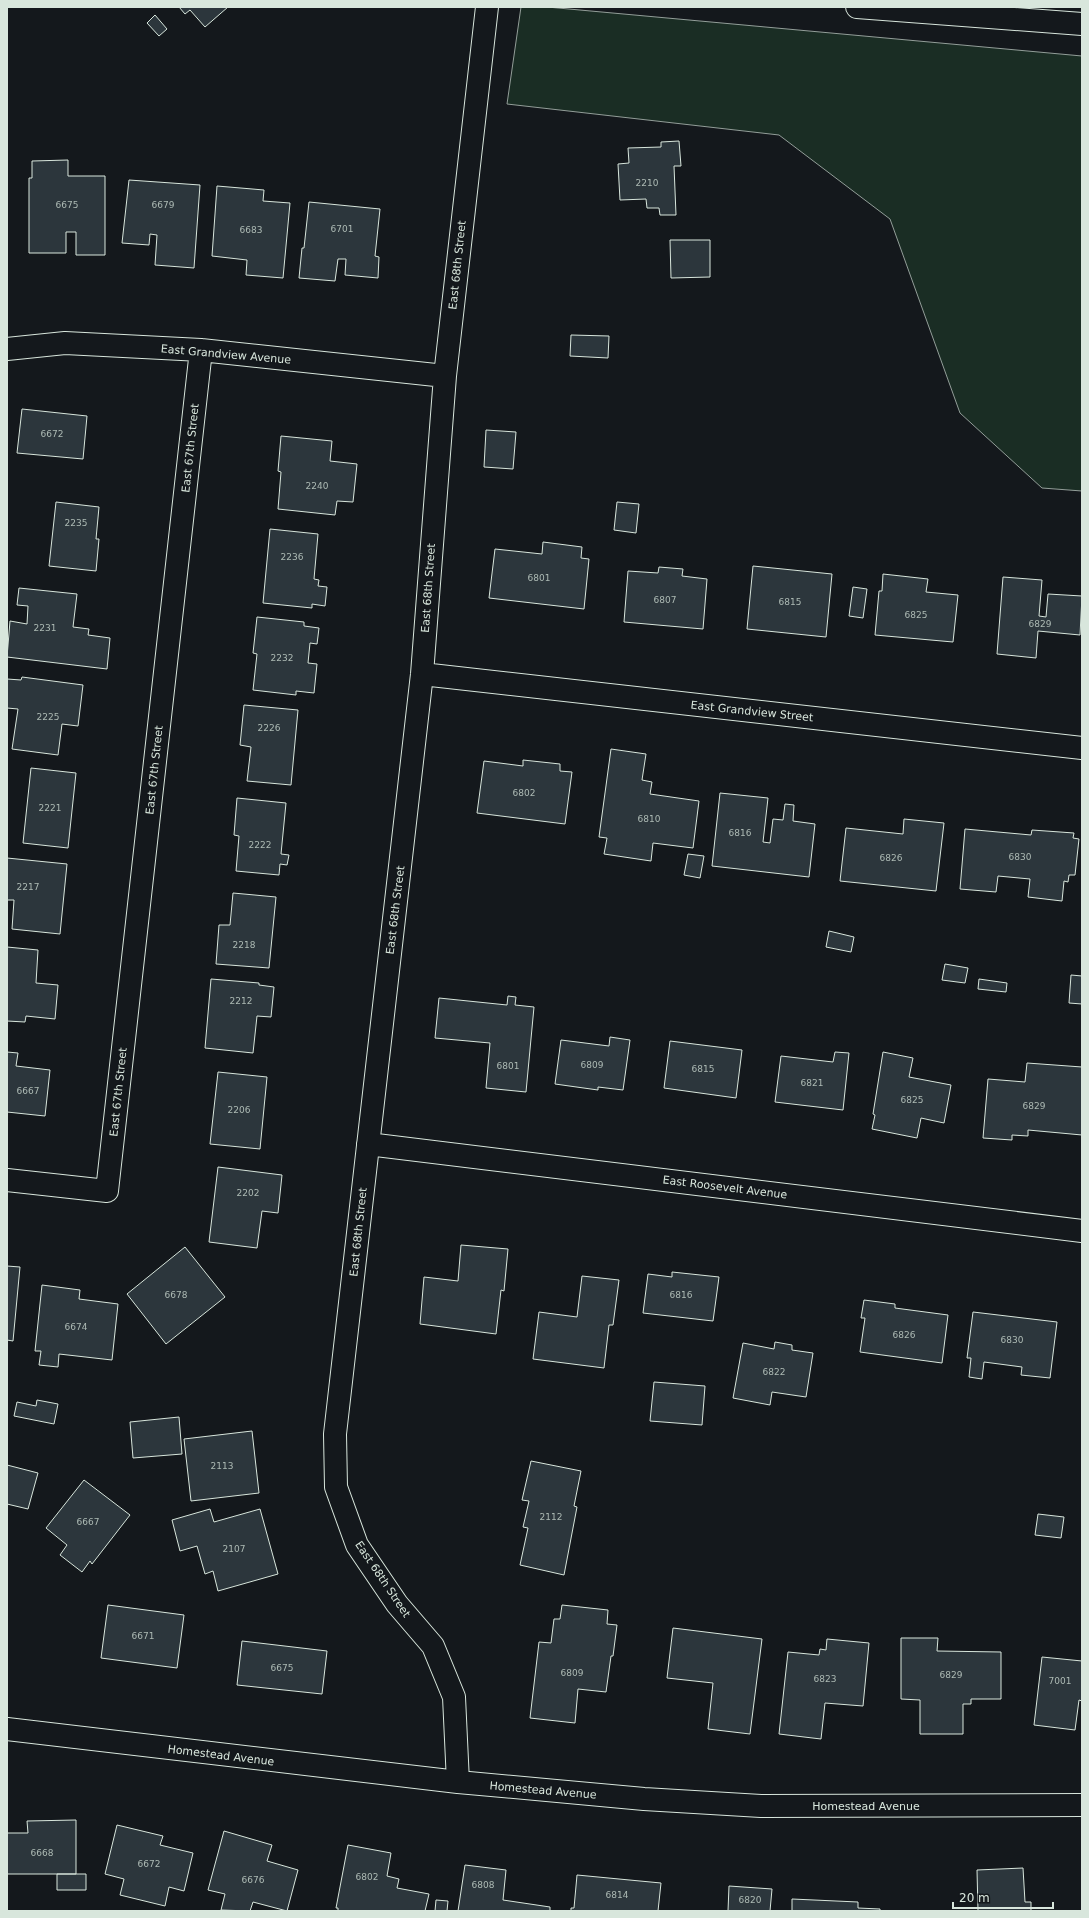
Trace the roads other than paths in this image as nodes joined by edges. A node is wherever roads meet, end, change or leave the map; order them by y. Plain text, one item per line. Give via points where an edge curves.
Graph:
1 (486, 7) edge
2 (857, 7) edge
3 (1082, 24) edge
4 (7, 349) edge
5 (201, 350) junction
6 (445, 376) junction
7 (422, 674) junction
8 (1082, 748) edge
9 (368, 1144) junction
10 (7, 1180) edge
11 (1082, 1231) edge
12 (7, 1729) edge
13 (458, 1782) junction
14 (1082, 1805) edge

1 - 6 street, East 68th Street
2 - 3 street
4 - 5 street, East Grandview Avenue via 64,343
5 - 6 street, East Grandview Avenue
5 - 10 street, East 67th Street via 107,1191
6 - 7 street, East 68th Street
7 - 8 street, East Grandview Street
7 - 9 street, East 68th Street
9 - 11 street, East Roosevelt Avenue
9 - 13 street, East 68th Street via 335,1434 336,1487 357,1545 397,1604 433,1646 451,1689 454,1697
12 - 13 street, Homestead Avenue
13 - 14 street, Homestead Avenue via 644,1799 761,1806

